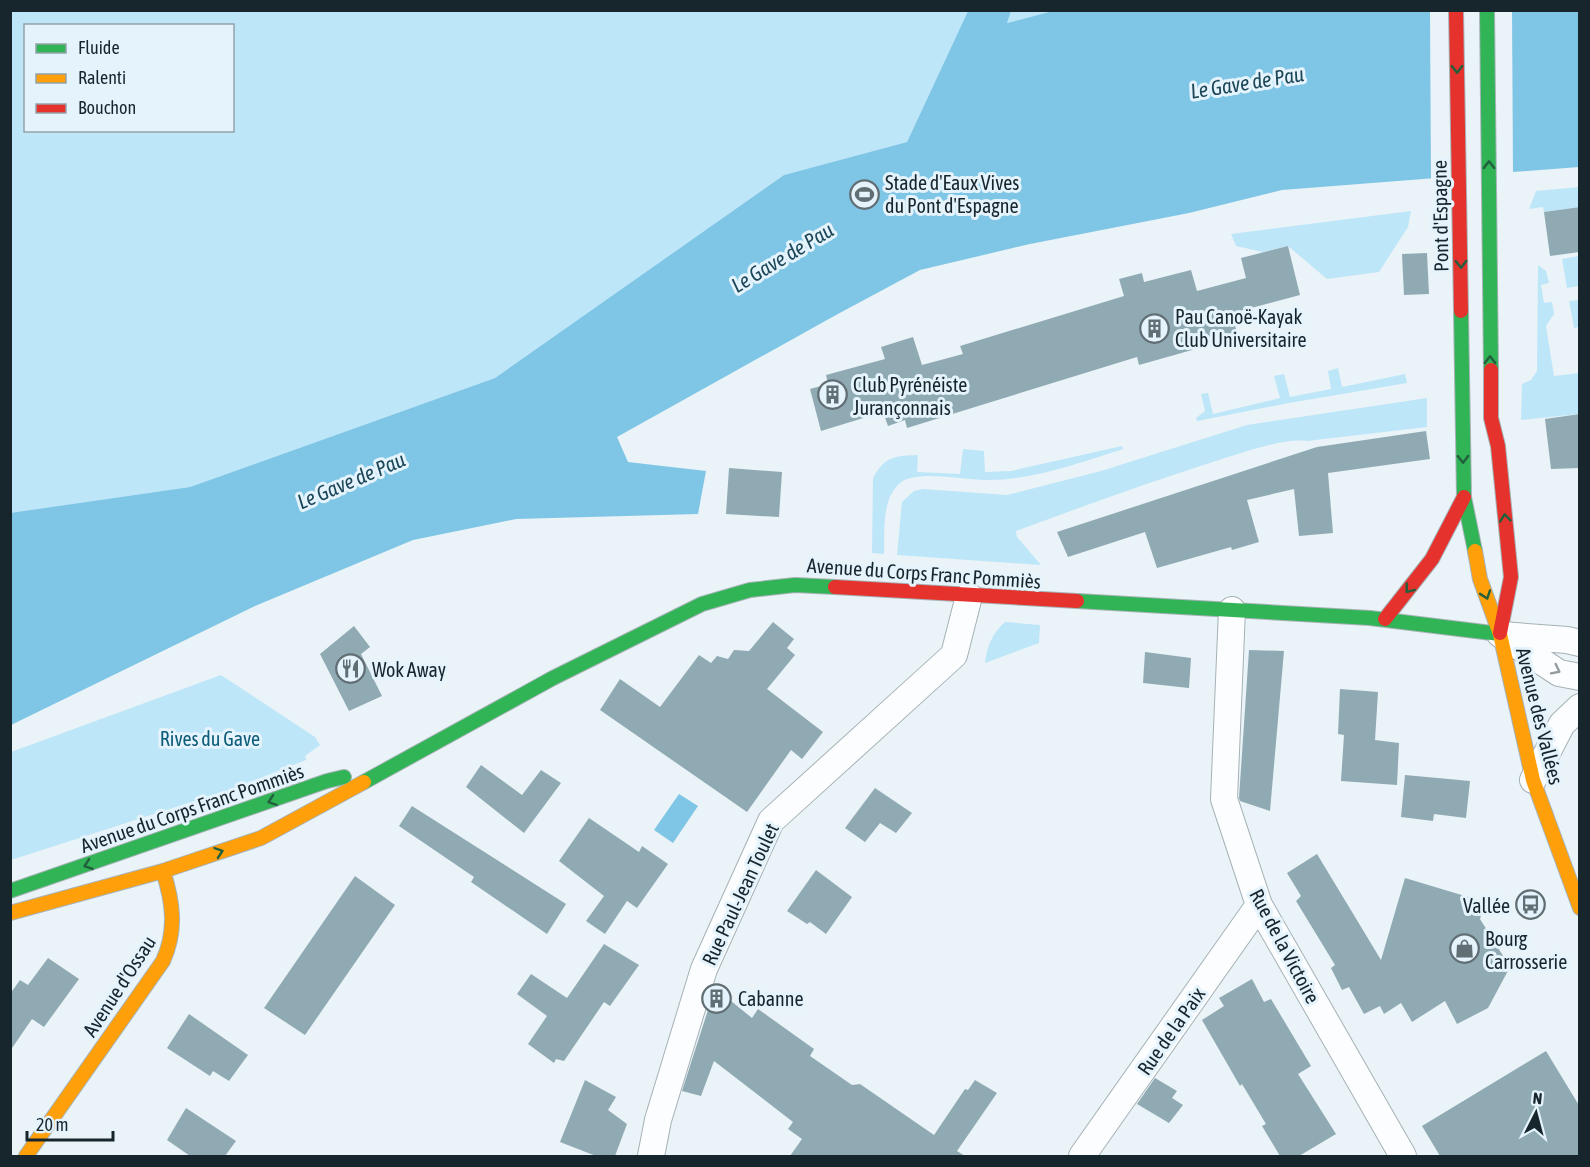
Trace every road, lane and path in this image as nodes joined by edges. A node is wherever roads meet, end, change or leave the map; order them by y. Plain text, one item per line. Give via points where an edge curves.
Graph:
1 (1456, 10) edge
2 (1488, 10) edge
3 (1463, 422) joint
4 (1464, 497) junction
5 (969, 596) junction
6 (1232, 610) junction
7 (1385, 619) junction
8 (1500, 634) junction
9 (1580, 643) edge
10 (1580, 677) edge
11 (1580, 706) edge
12 (387, 767) junction
13 (1533, 780) junction
14 (197, 827) junction
15 (163, 871) junction
16 (10, 891) edge
17 (1259, 905) junction
18 (1580, 908) edge
19 (10, 913) edge
20 (26, 1156) edge
21 (651, 1156) edge
22 (1082, 1156) edge
23 (1402, 1156) edge

1 -> 3 main road, Pont d'Espagne
8 -> 2 main road, Avenue des Vallées via 1511,576 1498,446 1491,418
3 -> 4 main road, Avenue des Vallées
4 -> 7 main road via 1432,559
4 -> 8 main road, Avenue des Vallées via 1480,579
5 - 6 main road, Avenue du Corps Franc Pommiès
5 - 12 main road, Avenue du Corps Franc Pommiès via 795,585 750,590 702,604 552,678
5 - 21 street, Rue Paul-Jean Toulet via 954,655 771,821 704,969 658,1120
6 - 7 main road, Avenue du Corps Franc Pommiès
6 - 17 street, Rue de la Victoire via 1224,799
7 - 8 main road, Avenue du Corps Franc Pommiès
8 - 9 street
8 -> 10 street via 1560,674
8 - 13 main road, Avenue des Vallées
11 - 13 street via 1562,724
12 -> 14 main road, Avenue du Corps Franc Pommiès via 327,781
15 -> 12 main road, Avenue du Corps Franc Pommiès via 261,838
13 - 18 main road, Avenue des Vallées
14 - 15 main road
14 -> 16 main road, Avenue du Corps Franc Pommiès
15 - 19 main road, Avenue du Corps Franc Pommiès
15 - 20 main road, Avenue d'Ossau via 174,919 171,946
17 - 22 street, Rue de la Paix
17 - 23 street, Rue de la Victoire

